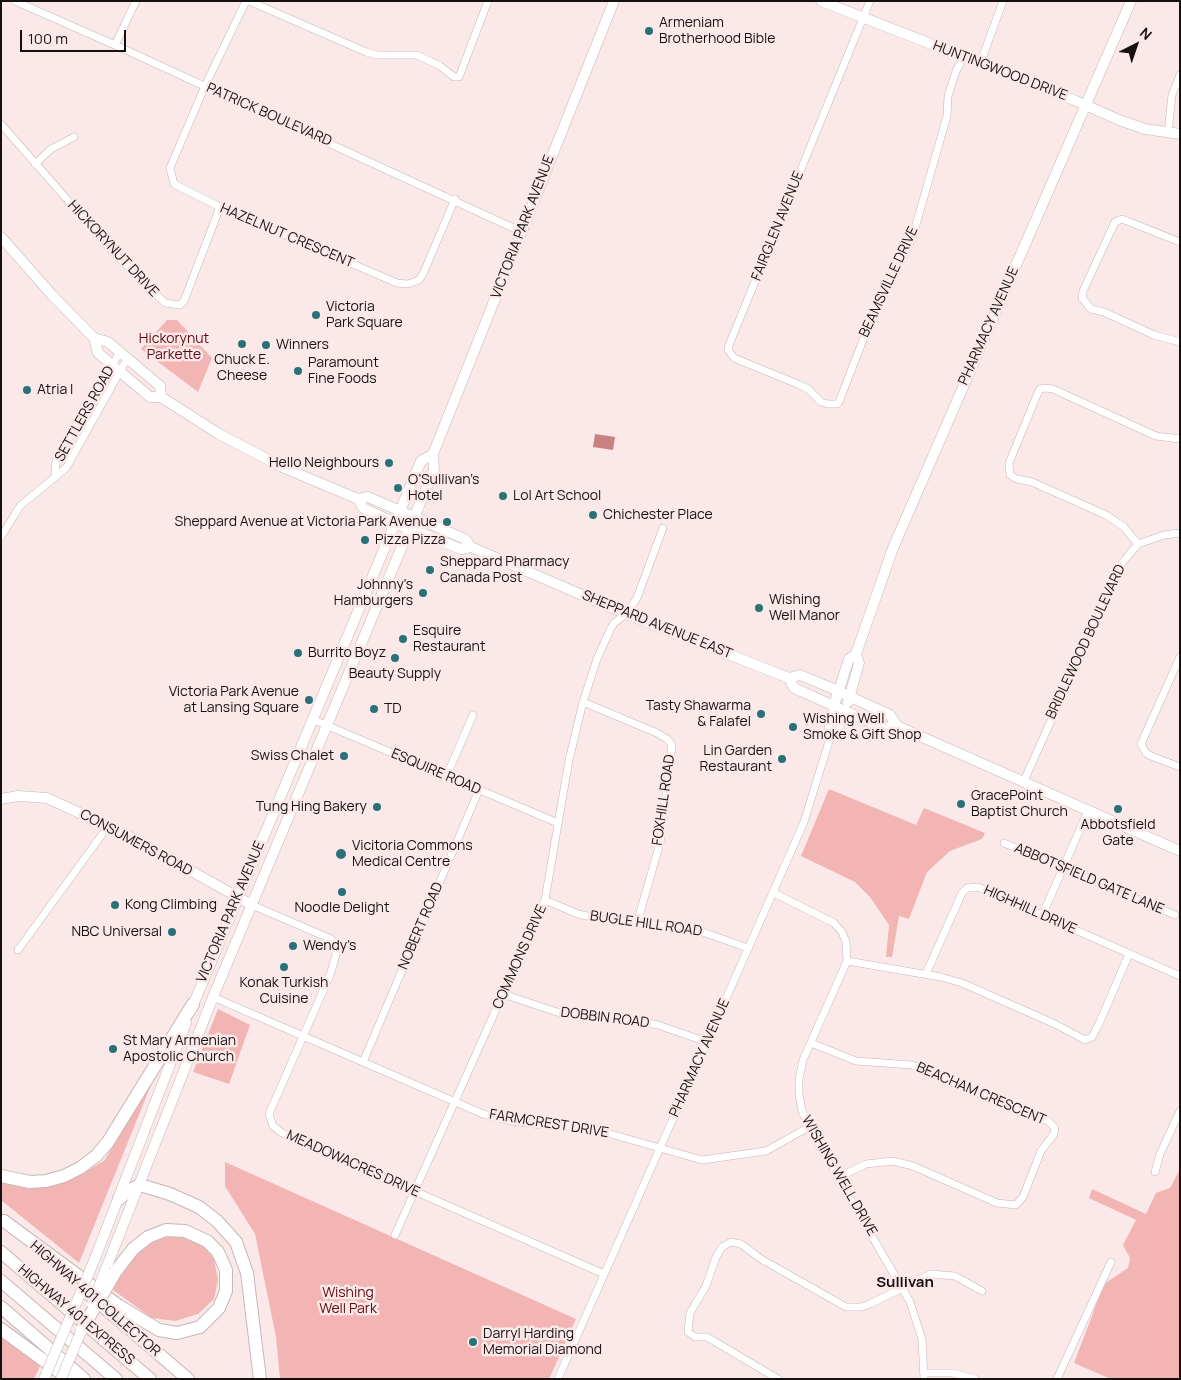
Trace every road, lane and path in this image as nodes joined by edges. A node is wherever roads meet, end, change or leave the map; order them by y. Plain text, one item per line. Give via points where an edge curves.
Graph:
1 (15, 1) edge
2 (136, 1) edge
3 (248, 1) edge
4 (488, 1) edge
5 (614, 1) edge
6 (821, 1) edge
7 (870, 1) edge
8 (1003, 1) edge
9 (1131, 1) edge
10 (23, 3) edge
11 (863, 18) junction
12 (115, 45) junction
13 (964, 57) junction
14 (980, 64) junction
15 (1180, 75) edge
16 (205, 86) junction
17 (1086, 105) junction
18 (1, 124) edge
19 (1168, 133) junction
20 (1180, 134) edge
21 (74, 137) dead end
22 (35, 164) junction
23 (455, 200) junction
24 (220, 208) junction
25 (522, 232) junction
26 (1, 237) edge
27 (1180, 242) edge
28 (94, 338) junction
29 (1180, 342) edge
30 (123, 356) junction
31 (116, 370) junction
32 (161, 396) junction
33 (821, 402) joint
34 (1180, 439) edge
35 (433, 454) junction
36 (55, 476) junction
37 (358, 500) junction
38 (400, 512) junction
39 (414, 518) junction
40 (395, 523) junction
41 (663, 528) dead end
42 (409, 529) junction
43 (1180, 533) edge
44 (1, 537) edge
45 (1138, 544) junction
46 (470, 547) junction
47 (626, 614) junction
48 (856, 654) junction
49 (1180, 657) edge
50 (789, 678) junction
51 (838, 692) junction
52 (850, 697) junction
53 (582, 702) junction
54 (834, 705) junction
55 (846, 710) junction
56 (473, 715) dead end
57 (314, 720) junction
58 (327, 726) junction
59 (898, 726) junction
60 (831, 735) junction
61 (1180, 767) edge
62 (447, 775) junction
63 (1023, 783) junction
64 (479, 790) junction
65 (1, 799) edge
66 (1088, 811) junction
67 (558, 823) junction
68 (108, 825) junction
69 (1004, 843) dead end
70 (1180, 851) edge
71 (1062, 868) junction
72 (774, 893) junction
73 (237, 898) junction
74 (545, 900) junction
75 (252, 905) junction
76 (1175, 915) dead end
77 (1042, 916) junction
78 (637, 923) junction
79 (748, 948) junction
80 (18, 950) dead end
81 (1130, 954) junction
82 (846, 961) junction
83 (926, 974) junction
84 (1180, 976) edge
85 (503, 994) junction
86 (213, 997) junction
87 (193, 1004) junction
88 (302, 1036) junction
89 (707, 1042) junction
90 (811, 1043) junction
91 (363, 1062) junction
92 (454, 1102) junction
93 (1180, 1111) edge
94 (809, 1127) junction
95 (660, 1149) junction
96 (1155, 1172) dead end
97 (1, 1176) edge
98 (840, 1177) junction
99 (140, 1185) junction
100 (415, 1191) junction
101 (119, 1199) junction
102 (3, 1220) edge
103 (395, 1235) dead end
104 (1, 1252) edge
105 (1111, 1262) dead end
106 (110, 1271) junction
107 (604, 1274) junction
108 (1, 1281) edge
109 (903, 1287) junction
110 (982, 1290) dead end
111 (1, 1307) edge
112 (1, 1329) edge
113 (82, 1329) joint
114 (924, 1376) edge
115 (44, 1379) edge
116 (61, 1379) edge
117 (69, 1379) edge
118 (84, 1379) edge
119 (116, 1379) edge
120 (150, 1379) edge
121 (188, 1379) edge
122 (260, 1379) edge
123 (558, 1379) edge
124 (778, 1379) edge
125 (975, 1379) edge
126 (1057, 1379) edge

1 - 10 street, PATRICK BOULEVARD
2 - 12 street
3 - 4 street via 366,52 417,55 454,77 459,77
3 - 16 street
5 - 25 main road, VICTORIA PARK AVENUE
6 - 11 main road, HUNTINGWOOD DRIVE
7 - 11 street, FAIRGLEN AVENUE
8 - 14 street
9 - 17 main road, PHARMACY AVENUE
10 - 12 street, PATRICK BOULEVARD
11 - 13 main road, HUNTINGWOOD DRIVE
11 - 33 street, FAIRGLEN AVENUE via 728,350 734,358 808,389
12 - 16 street, PATRICK BOULEVARD
13 - 14 main road, HUNTINGWOOD DRIVE
13 - 33 street, BEAMSVILLE DRIVE via 948,96 946,116 912,239 865,333 839,402
14 - 17 main road, HUNTINGWOOD DRIVE
15 - 19 street via 1172,95
16 - 23 street, PATRICK BOULEVARD
16 - 24 street, HAZELNUT CRESCENT via 173,159 170,174 174,184 181,189
17 - 19 main road, HUNTINGWOOD DRIVE via 1145,129
17 - 48 main road, PHARMACY AVENUE via 893,548
18 - 22 street, HICKORYNUT DRIVE
19 - 20 main road, HUNTINGWOOD DRIVE
21 - 22 street
22 - 24 street, HICKORYNUT DRIVE via 114,254 160,300 170,305 180,305 184,301
23 - 24 street, HAZELNUT CRESCENT via 423,274 419,280 408,284 397,283
23 - 25 street, PATRICK BOULEVARD
25 - 35 main road, VICTORIA PARK AVENUE
26 - 28 main road, SHEPPARD AVENUE EAST
27 - 29 street via 1122,219 1116,222 1082,298 1091,309
28 - 30 main road, SHEPPARD AVENUE EAST via 108,342
28 - 31 main road, SHEPPARD AVENUE EAST via 98,353
30 - 31 street, SETTLERS ROAD
30 - 32 main road, SHEPPARD AVENUE EAST via 160,386
31 - 32 main road, SHEPPARD AVENUE EAST via 150,397
31 - 36 street, SETTLERS ROAD via 66,468
31 - 36 street, SETTLERS ROAD via 56,460
32 - 37 main road, SHEPPARD AVENUE EAST via 244,447
34 - 45 street via 1156,436 1053,389 1040,389 1036,395 1009,463 1010,474 1106,515 1124,527
35 - 38 main road, VICTORIA PARK AVENUE via 421,461
35 - 39 main road, VICTORIA PARK AVENUE via 434,470
36 - 44 street, SETTLERS ROAD via 20,506
37 - 38 main road, SHEPPARD AVENUE EAST via 368,498
37 - 40 main road, SHEPPARD AVENUE EAST via 363,508
38 - 39 main road, SHEPPARD AVENUE EAST
38 - 40 main road, VICTORIA PARK AVENUE
39 - 42 main road, VICTORIA PARK AVENUE
39 - 46 main road, SHEPPARD AVENUE EAST via 465,539
40 - 42 main road, SHEPPARD AVENUE EAST
40 - 57 main road, VICTORIA PARK AVENUE
41 - 47 street via 637,598
42 - 46 main road, SHEPPARD AVENUE EAST via 461,549
42 - 58 main road, VICTORIA PARK AVENUE
43 - 45 street
45 - 63 street, BRIDLEWOOD BOULEVARD via 1116,572
46 - 47 main road, SHEPPARD AVENUE EAST
47 - 50 main road, SHEPPARD AVENUE EAST
47 - 53 street, COMMONS DRIVE via 610,630
48 - 51 main road, PHARMACY AVENUE via 849,659
48 - 52 main road, PHARMACY AVENUE via 859,663
49 - 61 street via 1141,744 1151,756
50 - 51 main road, SHEPPARD AVENUE EAST via 800,675
50 - 54 main road, SHEPPARD AVENUE EAST via 794,688
51 - 52 main road, SHEPPARD AVENUE EAST
51 - 54 main road, PHARMACY AVENUE
52 - 55 main road, PHARMACY AVENUE
52 - 59 main road, SHEPPARD AVENUE EAST via 890,715
53 - 67 street, COMMONS DRIVE
53 - 78 street, FOXHILL ROAD via 657,733 672,746 660,843
54 - 55 main road, SHEPPARD AVENUE EAST
54 - 60 street, PHARMACY AVENUE via 828,728
55 - 59 main road, SHEPPARD AVENUE EAST via 883,728
55 - 60 street, PHARMACY AVENUE via 838,732
56 - 62 street
57 - 58 street, ESQUIRE ROAD
57 - 73 main road, VICTORIA PARK AVENUE
58 - 62 street, ESQUIRE ROAD
58 - 75 main road, VICTORIA PARK AVENUE
59 - 63 main road, SHEPPARD AVENUE EAST
60 - 72 street, PHARMACY AVENUE via 804,822
62 - 64 street, ESQUIRE ROAD
63 - 66 main road, SHEPPARD AVENUE EAST
64 - 67 street, ESQUIRE ROAD
64 - 91 street, NOBERT ROAD
65 - 68 main road, CONSUMERS ROAD via 18,796 47,798
66 - 70 main road, SHEPPARD AVENUE EAST
66 - 71 street
67 - 74 street, COMMONS DRIVE
68 - 73 main road, CONSUMERS ROAD
68 - 80 street
69 - 71 street, ABBOTSFIELD GATE LANE
71 - 76 street, ABBOTSFIELD GATE LANE
71 - 77 street
72 - 79 street, PHARMACY AVENUE
72 - 82 street, WISHING WELL DRIVE via 834,923 846,942
73 - 75 main road, MEADOWACRES DRIVE
73 - 87 main road, VICTORIA PARK AVENUE
74 - 78 street, BUGLE HILL ROAD via 578,914
74 - 85 street, COMMONS DRIVE
75 - 86 main road, VICTORIA PARK AVENUE
75 - 88 street, MEADOWACRES DRIVE via 331,939 335,944 336,955 330,975
77 - 81 street, HIGHHILL DRIVE
77 - 83 street, HIGHHILL DRIVE via 978,886 967,888
78 - 79 street, BUGLE HILL ROAD via 694,928
79 - 89 street, PHARMACY AVENUE
81 - 83 street via 1099,1024 1092,1037 1085,1040 962,983
81 - 84 street, HIGHHILL DRIVE
82 - 83 street
82 - 90 street, WISHING WELL DRIVE
85 - 89 street, DOBBIN ROAD via 560,1013 630,1019
85 - 92 street, COMMONS DRIVE
86 - 88 street, FARMCREST DRIVE
86 - 99 main road, VICTORIA PARK AVENUE
87 - 97 highway via 108,1142 96,1156 80,1168 46,1181 30,1182
87 - 101 main road, VICTORIA PARK AVENUE
88 - 91 street, FARMCREST DRIVE
88 - 100 street, MEADOWACRES DRIVE via 269,1114 273,1126 282,1133
89 - 95 street, PHARMACY AVENUE
90 - 94 street, WISHING WELL DRIVE via 799,1079 802,1111
90 - 98 street, BEACHAM CRESCENT via 856,1061 912,1065 1048,1121 1056,1128 1042,1151 1023,1197 1016,1205 997,1203 913,1166 893,1161 866,1164
91 - 92 street, FARMCREST DRIVE
92 - 95 street, FARMCREST DRIVE via 484,1114 541,1125 586,1127
92 - 100 street, COMMONS DRIVE
93 - 96 street
94 - 95 street, FARMCREST DRIVE via 772,1149 750,1155 702,1160
94 - 98 street, WISHING WELL DRIVE
95 - 107 street, PHARMACY AVENUE
98 - 109 street, WISHING WELL DRIVE
99 - 101 highway
99 - 106 main road, VICTORIA PARK AVENUE
99 - 122 highway via 199,1207 218,1220 236,1242 246,1273
100 - 103 street, COMMONS DRIVE
100 - 107 street, MEADOWACRES DRIVE
101 - 115 main road, VICTORIA PARK AVENUE, bridge
102 - 106 highway via 119,1306 159,1330 177,1334 200,1327 219,1308 226,1291 226,1270 218,1252 208,1241 185,1230 166,1230 148,1237
102 - 121 highway, HIGHWAY 401 COLLECTOR
104 - 120 highway, HIGHWAY 401 EXPRESS
105 - 126 street
106 - 113 highway, bridge
107 - 123 street, PHARMACY AVENUE
108 - 119 highway, HIGHWAY 401 EXPRESS
109 - 110 street via 940,1273 955,1276
109 - 114 street, WISHING WELL DRIVE via 922,1339
109 - 124 street via 861,1307 846,1307 761,1259 741,1244 731,1242 722,1247 706,1286 690,1313 688,1332 695,1337 707,1338
111 - 118 highway
112 - 117 highway
113 - 116 main road, bridge
114 - 125 street via 953,1373

